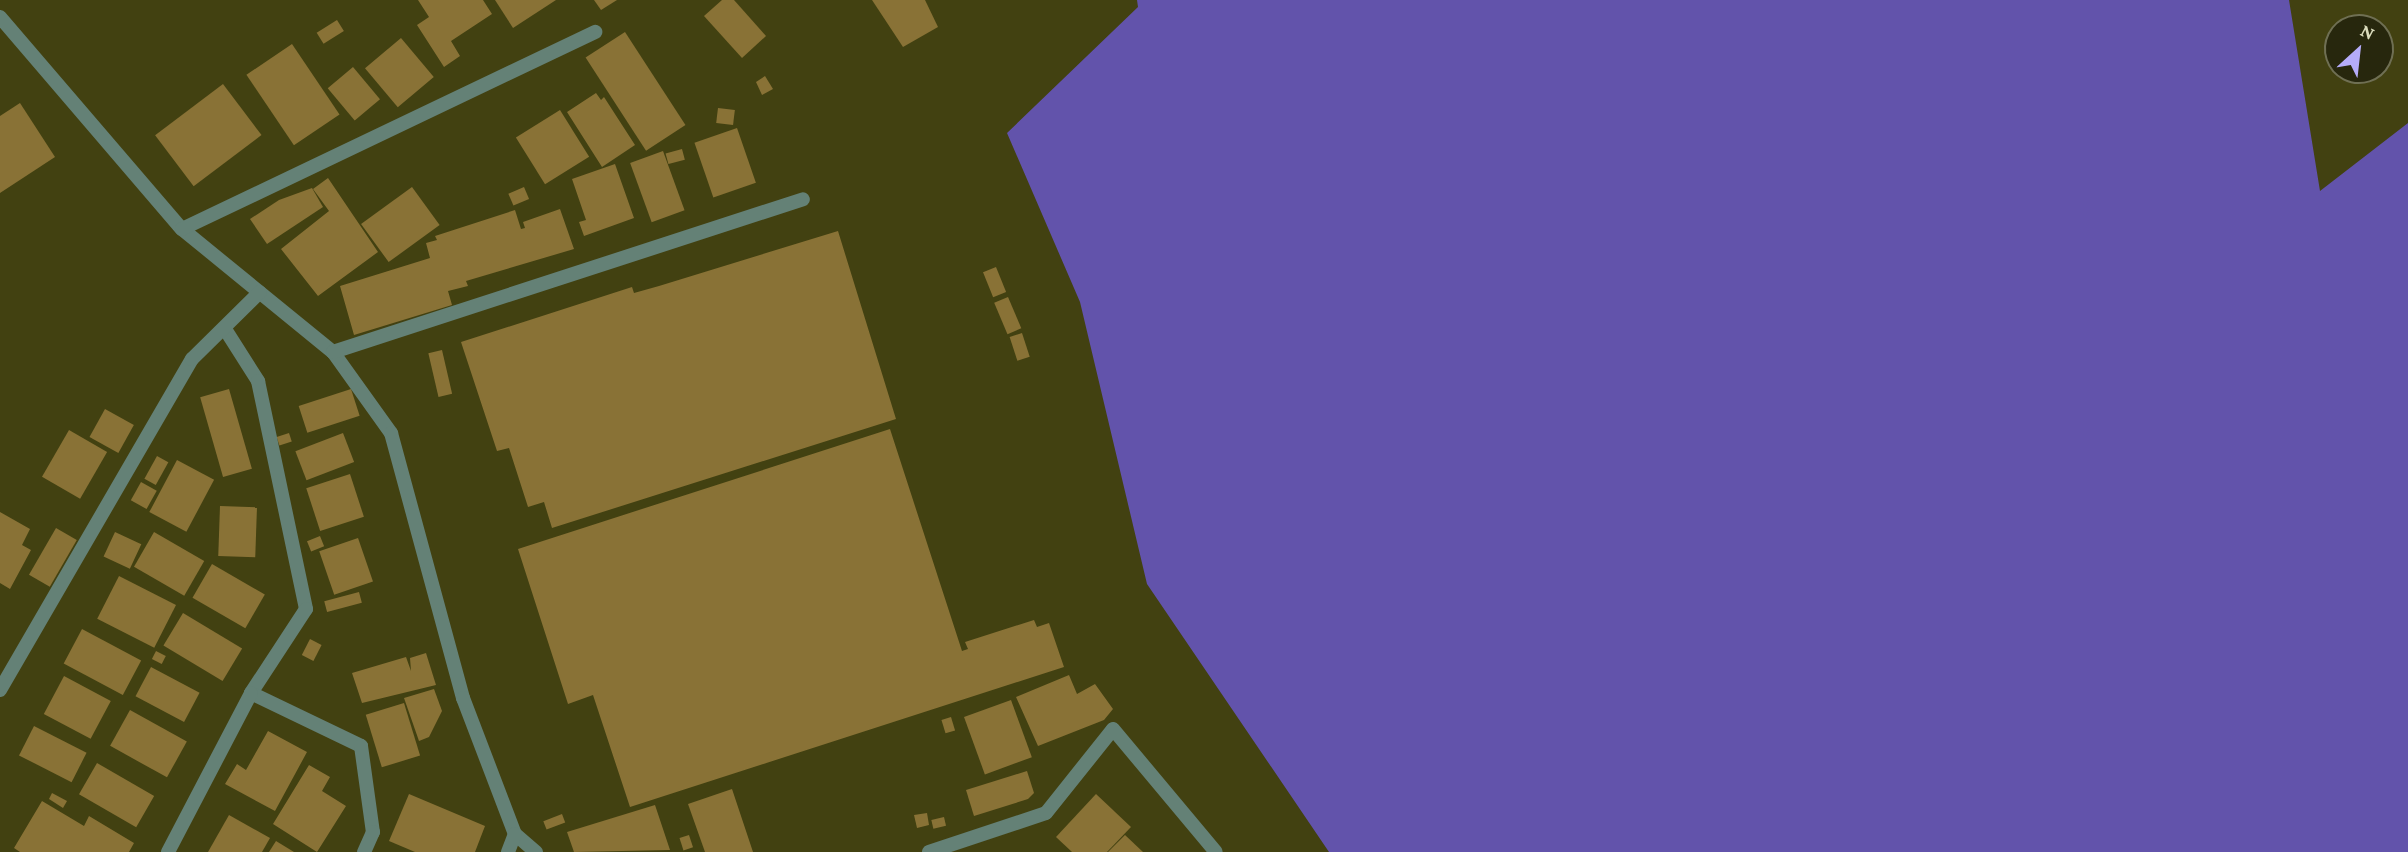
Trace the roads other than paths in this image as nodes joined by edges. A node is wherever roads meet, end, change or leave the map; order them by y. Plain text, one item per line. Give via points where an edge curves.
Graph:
1 (0, 17) edge
2 (595, 32) dead end
3 (803, 199) dead end
4 (182, 229) junction
5 (260, 292) junction
6 (225, 329) junction
7 (334, 352) junction
8 (0, 690) edge
9 (251, 693) junction
10 (515, 834) junction
11 (168, 852) edge
12 (364, 852) edge
13 (508, 852) edge
14 (536, 852) edge
15 (929, 852) edge
16 (1216, 852) edge

1 - 4 street
2 - 4 street
3 - 7 street
4 - 5 street
5 - 6 street
5 - 7 street
6 - 8 street via 192,359
6 - 9 street via 258,381 306,609
7 - 10 street via 391,433 463,698
9 - 11 street
9 - 12 street via 361,746 373,832
10 - 13 street
10 - 14 street
15 - 16 street via 1046,813 1113,729

